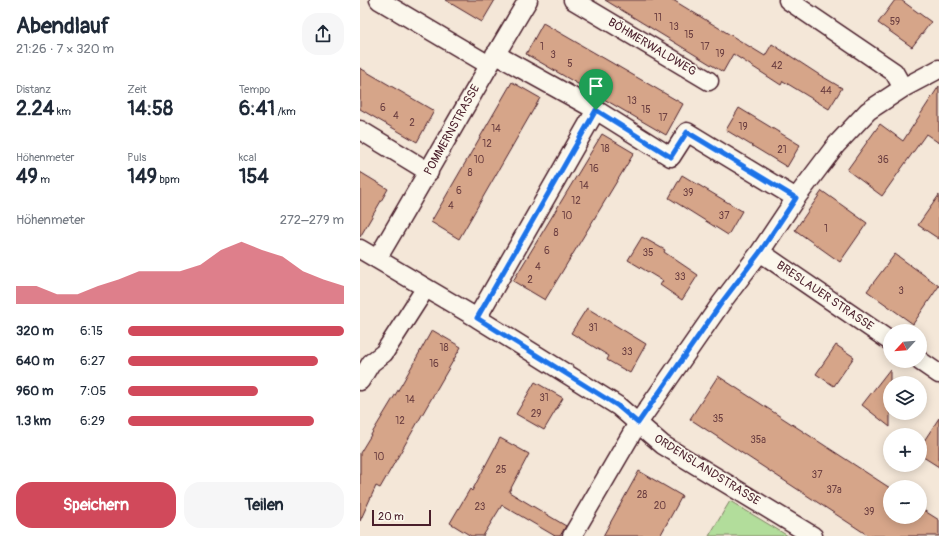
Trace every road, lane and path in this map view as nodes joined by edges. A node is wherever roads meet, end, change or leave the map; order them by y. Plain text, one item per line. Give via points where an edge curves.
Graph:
1 (379, 0) edge
2 (528, 0) edge
3 (573, 0) edge
4 (788, 0) edge
5 (492, 59) junction
6 (939, 69) edge
7 (710, 81) dead end
8 (903, 88) junction
9 (596, 110) junction
10 (360, 130) edge
11 (429, 172) junction
12 (796, 198) junction
13 (360, 249) edge
14 (760, 252) junction
15 (377, 259) junction
16 (425, 289) junction
17 (477, 318) junction
18 (883, 336) edge
19 (927, 366) edge
20 (939, 374) edge
21 (360, 381) edge
22 (638, 423) junction
23 (572, 536) edge
24 (813, 536) edge

1 - 5 street
2 - 5 street, POMMERNSTRASSE
3 - 7 street, BÖHMERWALDWEG
4 - 8 street via 894,72
5 - 9 street
5 - 11 street, POMMERNSTRASSE
6 - 8 street
8 - 12 street via 868,111 857,122
9 - 12 street via 671,157 687,132
9 - 17 street
10 - 11 street
11 - 15 street, POMMERNSTRASSE
12 - 14 street
13 - 15 street, ORDENSLANDSTRASSE
14 - 18 street, BRESLAUER STRASSE
14 - 22 street
15 - 16 street, ORDENSLANDSTRASSE
16 - 17 street, ORDENSLANDSTRASSE
16 - 21 street via 384,353 371,363
17 - 22 street, ORDENSLANDSTRASSE via 618,406
19 - 20 street
22 - 23 street
22 - 24 street, ORDENSLANDSTRASSE via 663,445

